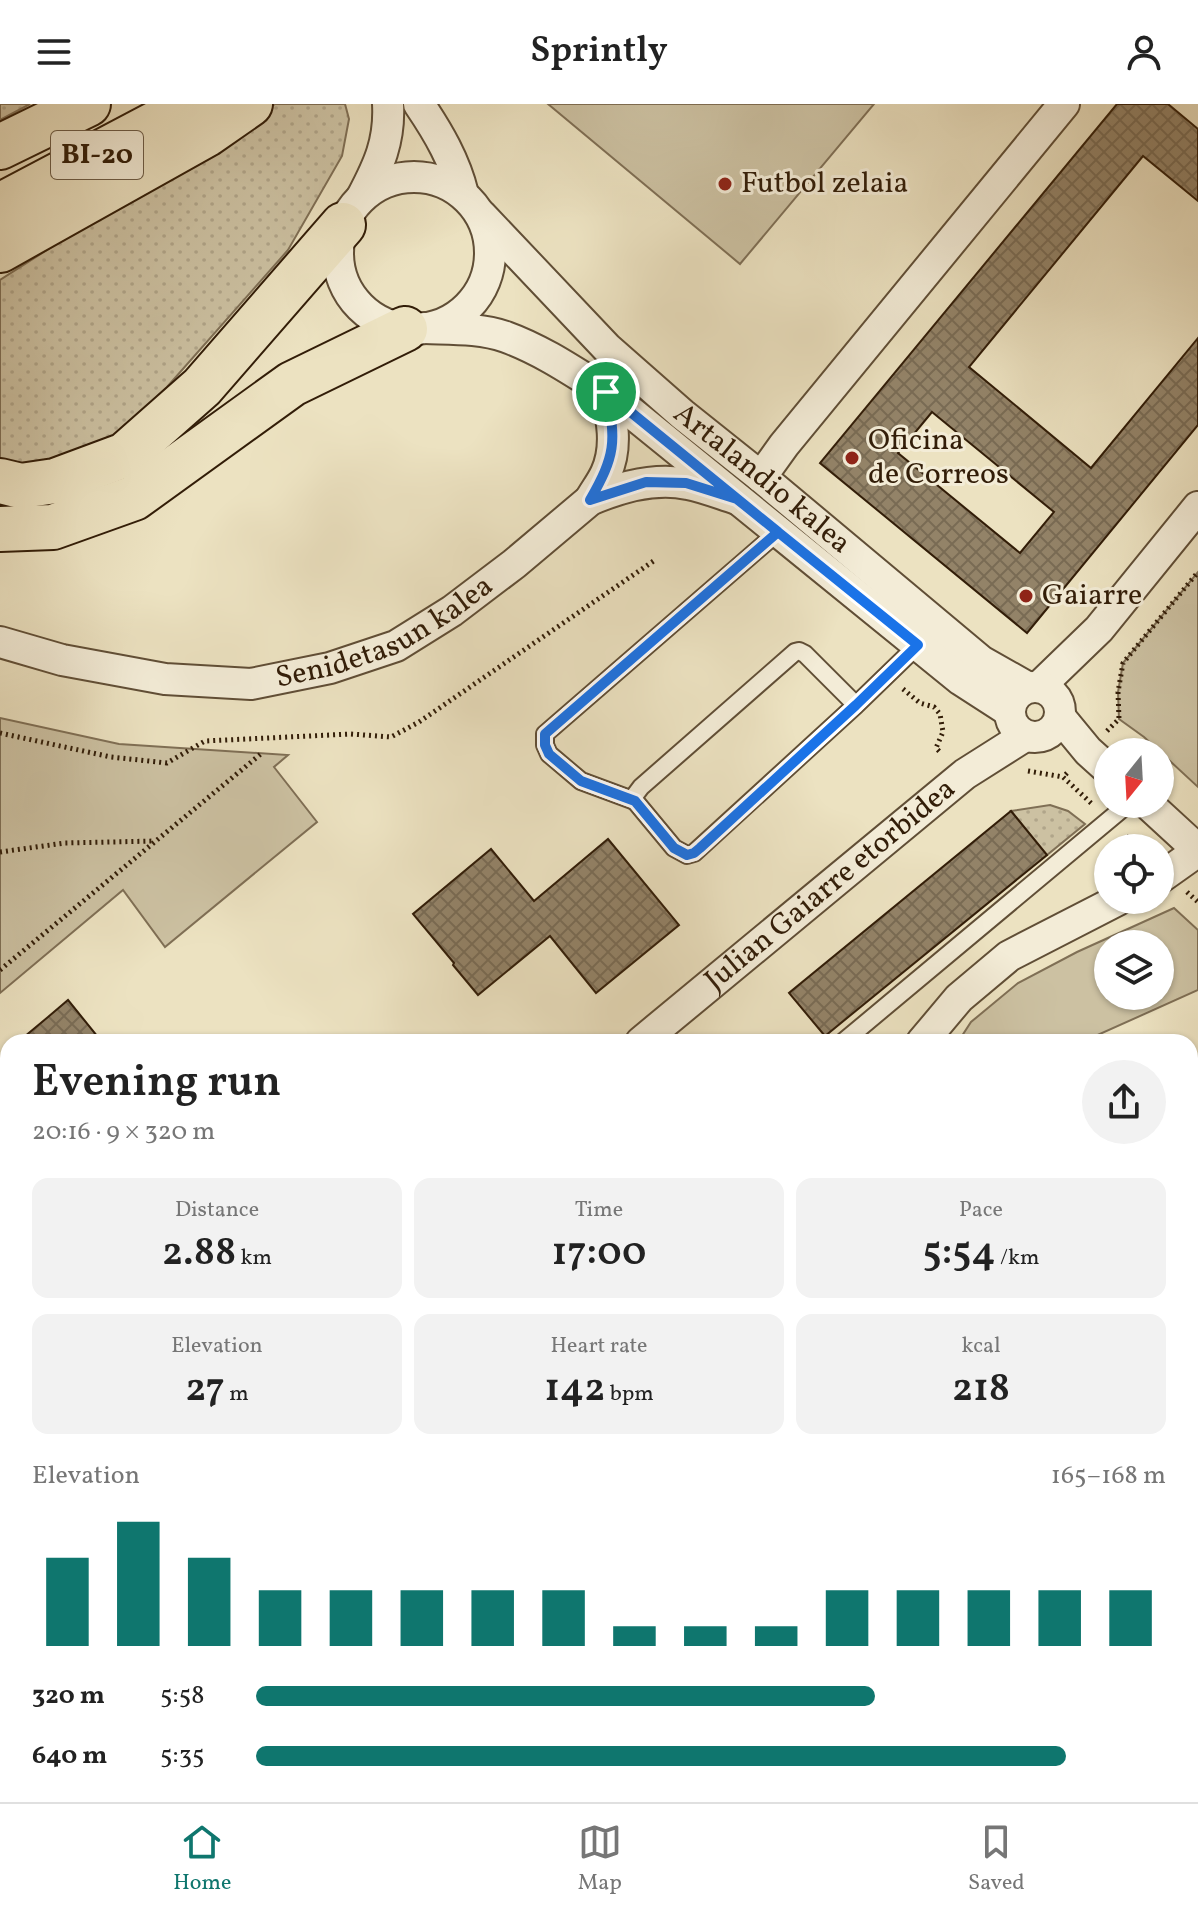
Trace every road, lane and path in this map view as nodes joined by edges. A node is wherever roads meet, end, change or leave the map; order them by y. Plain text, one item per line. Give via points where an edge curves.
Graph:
1 (88, 104) edge
2 (193, 104) edge
3 (250, 104) edge
4 (388, 104) edge
5 (419, 104) edge
6 (1064, 104) edge
7 (0, 147) edge
8 (472, 204) junction
9 (0, 206) edge
10 (352, 211) junction
11 (0, 250) edge
12 (415, 328) junction
13 (606, 392) junction
14 (761, 477) junction
15 (0, 481) edge
16 (596, 498) junction
17 (737, 499) junction
18 (1198, 507) edge
19 (0, 529) edge
20 (778, 532) junction
21 (655, 560) dead end
22 (1198, 572) edge
23 (0, 642) edge
24 (918, 645) junction
25 (1034, 686) junction
26 (856, 705) junction
27 (1060, 717) junction
28 (1024, 728) junction
29 (0, 733) edge
30 (1109, 738) edge
31 (262, 753) dead end
32 (1094, 755) edge
33 (1094, 758) edge
34 (1094, 762) edge
35 (635, 801) junction
36 (1094, 806) edge
37 (1107, 818) edge
38 (1113, 818) edge
39 (1163, 818) edge
40 (1110, 821) junction
41 (1124, 834) edge
42 (156, 841) junction
43 (1198, 850) edge
44 (0, 852) edge
45 (1174, 868) edge
46 (1094, 912) edge
47 (0, 970) edge
48 (651, 1034) edge
49 (852, 1034) edge
50 (929, 1034) edge

1 - 7 main road, BI-20
2 - 9 main road, BI-20
3 - 11 main road via 207,134
4 - 10 street via 386,145
5 - 8 street
6 - 14 street
8 - 10 street via 444,182 401,178 380,185
8 - 12 street via 490,238 483,287 469,307 448,321
8 - 14 street, Artalandio kalea via 607,348
10 - 12 street via 338,247 349,292 383,322
10 - 15 main road via 202,387 125,455 55,481 21,486
12 - 13 street, Artalandio kalea via 506,337
12 - 19 main road via 292,384 134,498 53,527
13 - 16 street via 612,453
13 - 17 street, Artalandio kalea
14 - 25 street, Artalandio kalea via 981,661
16 - 17 street, Senidetasun kalea via 646,482 686,483
16 - 23 street, Senidetasun kalea via 452,611 396,646 330,668 251,684 165,679
17 - 20 street, Artalandio kalea
18 - 25 street via 1099,629
20 - 24 street, Artalandio kalea
20 - 35 lane via 545,734 549,754 581,781
21 - 29 path via 391,737 205,741 167,763
22 - 30 path via 1123,663 1119,719
24 - 26 lane
24 - 28 street, Artalandio kalea
25 - 27 street via 1052,692
25 - 28 street via 1014,696
26 - 35 lane via 694,853 674,848
26 - 35 lane via 805,654 795,652 641,787
27 - 28 street via 1052,730
27 - 32 street
28 - 33 street, Artalandio kalea
28 - 48 street, Julian Gaiarre etorbidea
31 - 42 path
34 - 36 path via 1063,777
37 - 40 path
38 - 40 lane
39 - 43 street
40 - 41 path
40 - 49 lane
42 - 44 path via 65,843
42 - 47 path
43 - 45 street
46 - 50 street via 1009,956 959,998

